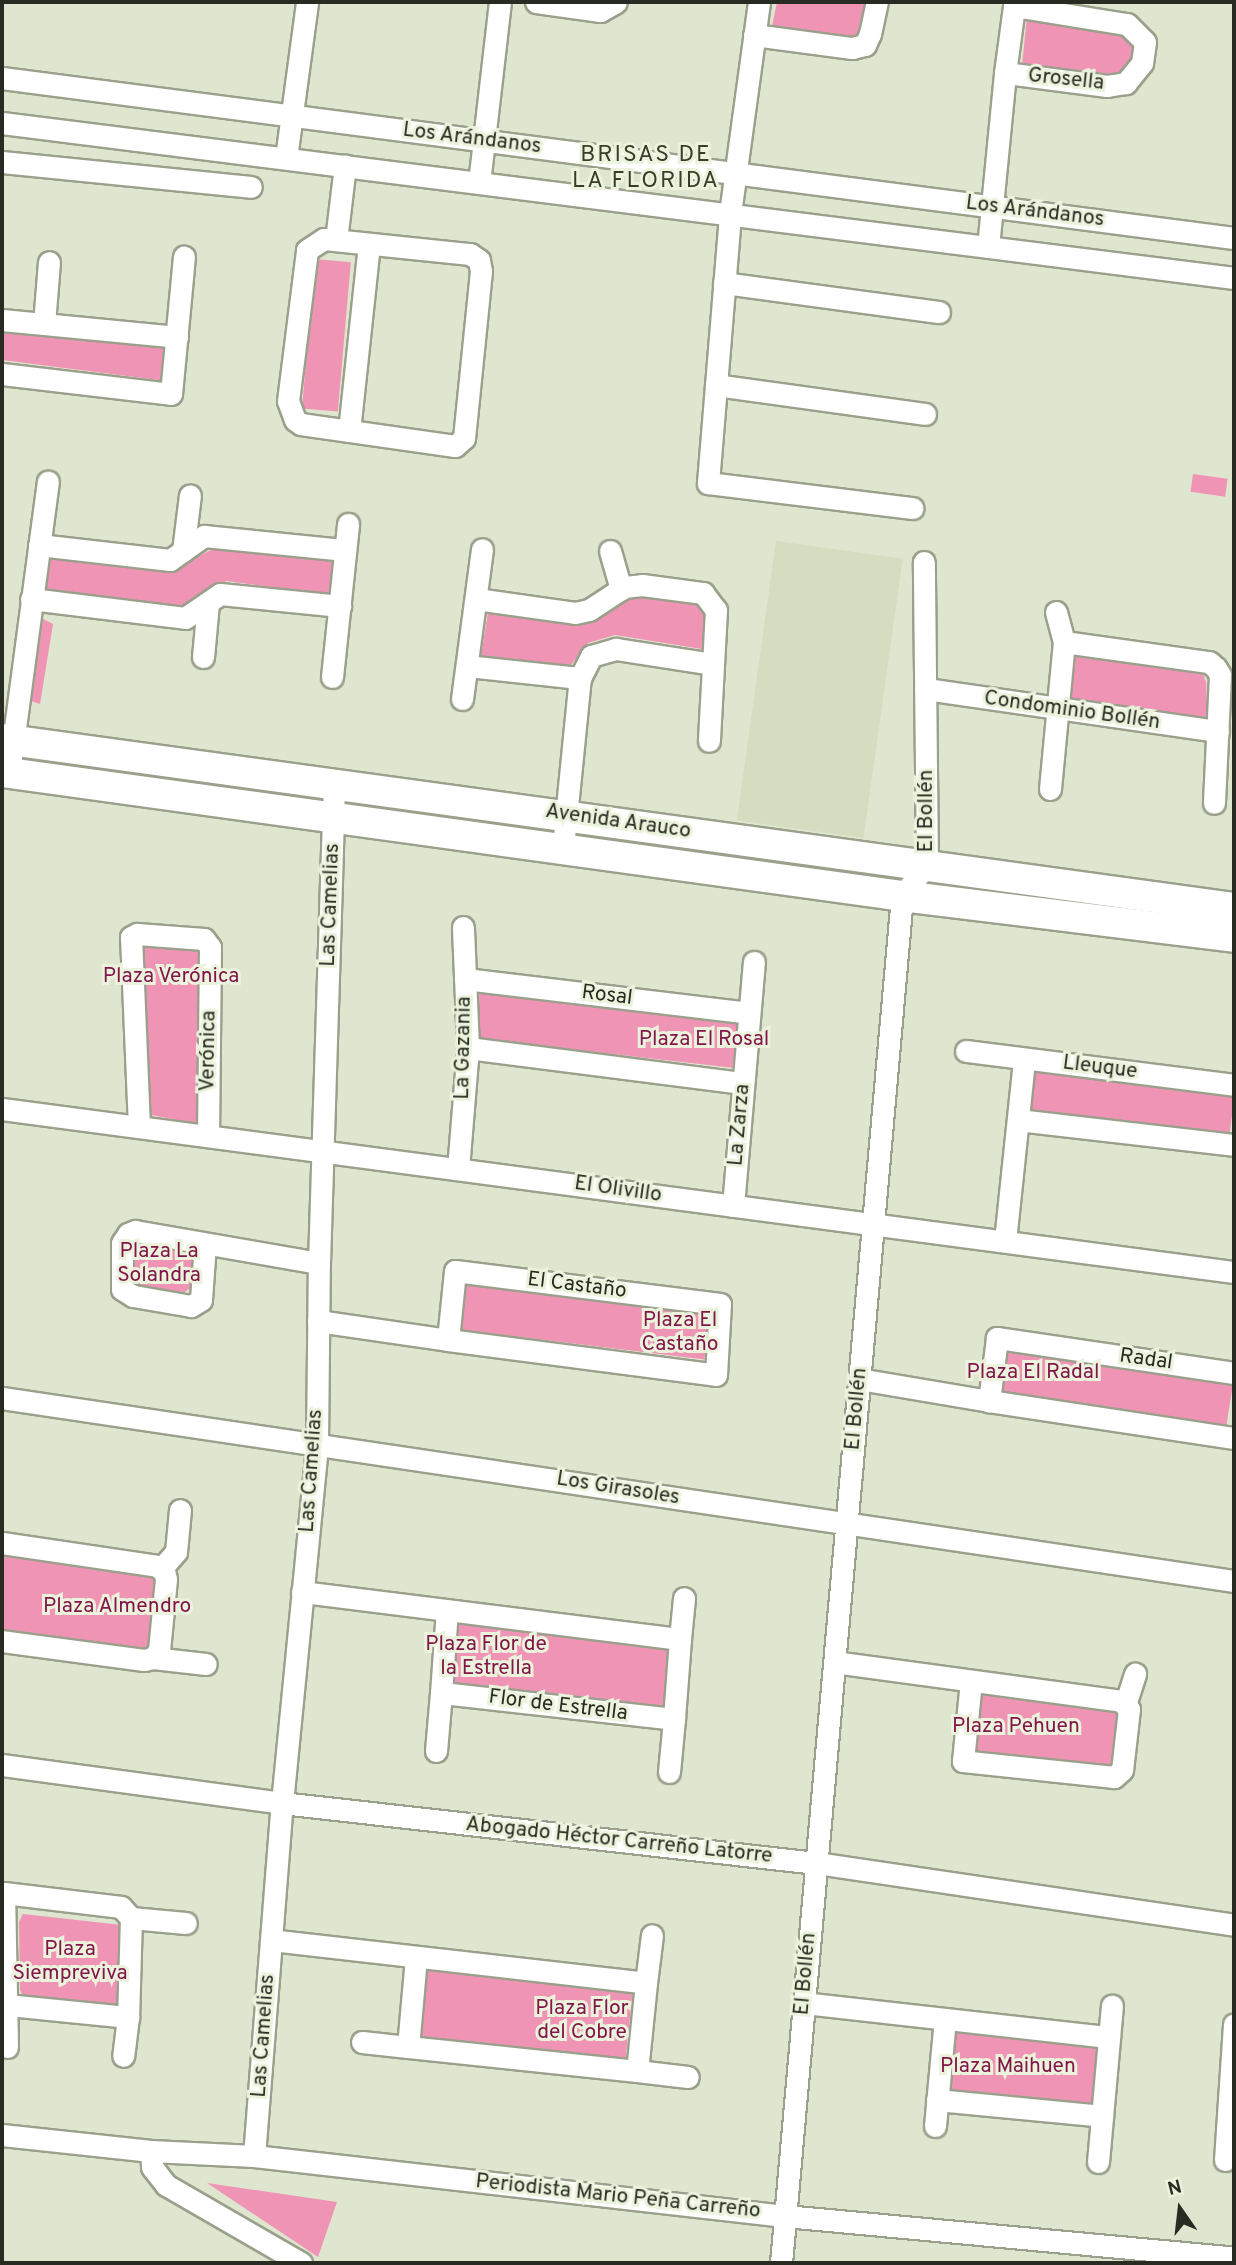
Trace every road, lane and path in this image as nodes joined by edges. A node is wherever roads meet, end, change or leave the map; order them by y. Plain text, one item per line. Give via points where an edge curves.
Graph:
1 (307, 2) edge
2 (500, 2) edge
3 (536, 2) edge
4 (616, 2) edge
5 (759, 2) edge
6 (877, 2) edge
7 (754, 35) junction
8 (1005, 73) junction
9 (2, 78) edge
10 (291, 116) junction
11 (2, 123) edge
12 (482, 140) junction
13 (286, 158) junction
14 (2, 163) edge
15 (345, 166) junction
16 (736, 173) junction
17 (479, 183) junction
18 (251, 187) dead end
19 (993, 206) junction
20 (730, 215) junction
21 (1234, 238) edge
22 (335, 240) junction
23 (369, 244) junction
24 (988, 247) junction
25 (184, 257) dead end
26 (50, 262) dead end
27 (1234, 278) edge
28 (724, 283) junction
29 (939, 312) dead end
30 (2, 320) edge
31 (44, 324) junction
32 (177, 337) junction
33 (2, 374) edge
34 (716, 385) junction
35 (925, 414) dead end
36 (349, 431) junction
37 (48, 482) dead end
38 (190, 495) dead end
39 (912, 508) dead end
40 (348, 524) dead end
41 (39, 545) junction
42 (345, 550) junction
43 (482, 550) dead end
44 (183, 551) junction
45 (610, 551) dead end
46 (924, 562) dead end
47 (621, 589) junction
48 (31, 599) junction
49 (475, 599) junction
50 (208, 603) junction
51 (340, 606) junction
52 (1056, 612) dead end
53 (1064, 642) junction
54 (203, 657) dead end
55 (713, 664) junction
56 (467, 666) junction
57 (332, 677) dead end
58 (580, 678) junction
59 (926, 690) junction
60 (462, 699) dead end
61 (1056, 709) junction
62 (1218, 731) junction
63 (8, 740) edge
64 (709, 741) dead end
65 (5, 773) edge
66 (334, 784) junction
67 (1050, 789) dead end
68 (1214, 803) dead end
69 (566, 815) junction
70 (334, 818) junction
71 (563, 847) junction
72 (928, 864) junction
73 (902, 896) junction
74 (1234, 908) edge
75 (463, 927) dead end
76 (1234, 937) edge
77 (754, 962) dead end
78 (465, 979) junction
79 (750, 1013) junction
80 (468, 1048) junction
81 (967, 1051) dead end
82 (1024, 1059) junction
83 (743, 1083) junction
84 (1234, 1085) edge
85 (2, 1109) edge
86 (1018, 1120) junction
87 (139, 1127) junction
88 (208, 1136) junction
89 (1234, 1145) edge
90 (323, 1152) junction
91 (458, 1169) junction
92 (733, 1206) junction
93 (873, 1224) junction
94 (1005, 1241) junction
95 (205, 1244) junction
96 (319, 1263) junction
97 (1234, 1272) edge
98 (318, 1321) junction
99 (448, 1340) junction
100 (1234, 1373) edge
101 (859, 1379) junction
102 (2, 1398) edge
103 (989, 1401) junction
104 (1234, 1438) edge
105 (317, 1444) junction
106 (180, 1510) dead end
107 (847, 1523) junction
108 (2, 1543) edge
109 (161, 1569) junction
110 (1234, 1581) edge
111 (302, 1592) junction
112 (684, 1598) dead end
113 (447, 1610) junction
114 (680, 1639) junction
115 (2, 1641) edge
116 (153, 1658) junction
117 (834, 1662) junction
118 (206, 1664) dead end
119 (1135, 1674) dead end
120 (971, 1681) junction
121 (441, 1693) junction
122 (1127, 1707) junction
123 (674, 1719) junction
124 (436, 1751) dead end
125 (2, 1765) edge
126 (669, 1772) dead end
127 (282, 1802) junction
128 (816, 1863) junction
129 (3, 1893) edge
130 (131, 1918) junction
131 (186, 1923) dead end
132 (1234, 1925) edge
133 (652, 1935) dead end
134 (271, 1940) junction
135 (416, 1957) junction
136 (646, 1983) junction
137 (804, 2003) junction
138 (7, 2005) junction
139 (1112, 2006) dead end
140 (128, 2017) junction
141 (945, 2019) junction
142 (1234, 2024) edge
143 (1109, 2037) junction
144 (362, 2042) dead end
145 (7, 2047) dead end
146 (408, 2048) junction
147 (1233, 2052) edge
148 (123, 2056) dead end
149 (637, 2071) junction
150 (688, 2077) dead end
151 (937, 2100) junction
152 (1102, 2116) junction
153 (935, 2126) dead end
154 (1231, 2133) edge
155 (2, 2135) edge
156 (151, 2151) junction
157 (254, 2156) junction
158 (1225, 2160) dead end
159 (1098, 2162) dead end
160 (785, 2216) junction
161 (1234, 2258) edge
162 (301, 2263) edge
163 (780, 2263) edge

1 - 10 street
2 - 12 street
3 - 4 street via 600,11
5 - 7 street
6 - 7 street via 865,44 852,48
7 - 16 street
8 - 8 street, Grosella via 1014,6 1127,24 1145,42 1142,63 1126,83 1107,86
8 - 19 street, Grosella
9 - 10 street, Los Arándanos
10 - 12 street, Los Arándanos
10 - 13 street
11 - 13 street, Los Arándanos
12 - 16 street, Los Arándanos
12 - 17 street
13 - 15 street, Los Arándanos
14 - 18 street
15 - 17 street, Los Arándanos
15 - 22 street
16 - 19 street, Los Arándanos
16 - 20 street
17 - 20 street, Los Arándanos
19 - 21 street, Los Arándanos
19 - 24 street, Grosella
20 - 24 street, Los Arándanos
20 - 28 street
22 - 23 street
22 - 36 street via 324,239 307,250 288,401 295,421 301,424
23 - 36 street
23 - 36 street via 470,254 479,260 464,438 454,446
24 - 27 street, Los Arándanos
25 - 32 street
26 - 31 street
28 - 29 street
28 - 34 street
30 - 31 street
31 - 32 street
32 - 33 street via 171,394
34 - 35 street
34 - 39 street via 708,483
37 - 41 street
38 - 44 street
40 - 42 street
41 - 44 street via 170,560
41 - 48 street
42 - 44 street via 204,536
42 - 51 street
43 - 49 street
45 - 47 street
46 - 59 street, El Bollén
47 - 49 street via 589,610 575,613
47 - 55 street via 642,585 703,593 716,610
48 - 50 street via 186,618
48 - 63 street
49 - 56 street
50 - 51 street via 220,594
50 - 54 street
51 - 57 street
52 - 53 street
53 - 61 street
53 - 62 street via 1209,662 1220,675
55 - 58 street via 616,649 591,656
55 - 64 street
56 - 58 street
56 - 60 street
58 - 69 street
59 - 61 street, Condominio Bollén
59 - 72 street, El Bollén
61 - 62 street, Condominio Bollén
61 - 67 street
62 - 68 street
63 - 65 street
63 - 66 street, Avenida Arauco
65 - 70 street, Avenida Arauco
66 - 69 street, Avenida Arauco
66 - 70 street, Las Camelias
69 - 71 street
69 - 72 street, Avenida Arauco
70 - 71 street, Avenida Arauco
70 - 90 street, Las Camelias
71 - 73 street, Avenida Arauco
72 - 73 street, El Bollén
72 - 74 street, Avenida Arauco
73 - 76 street, Avenida Arauco
73 - 93 street, El Bollén
75 - 78 street, La Gazania
77 - 79 street, La Zarza
78 - 79 street, Rosal
78 - 80 street, La Gazania
79 - 83 street, La Zarza
80 - 83 street
80 - 91 street, La Gazania
81 - 82 street, Lleuque
82 - 84 street, Lleuque
82 - 86 street
83 - 92 street, La Zarza
85 - 87 street, El Olivillo
86 - 89 street
86 - 94 street
87 - 88 street, El Olivillo
87 - 88 street, Verónica via 131,937 204,939 210,947
88 - 90 street, El Olivillo
90 - 91 street, El Olivillo
90 - 96 street, Las Camelias
91 - 92 street, El Olivillo
92 - 93 street, El Olivillo
93 - 94 street, El Olivillo
93 - 101 street, El Bollén
94 - 97 street, El Olivillo
95 - 95 street via 201,1300 191,1306 133,1296 122,1289 122,1243 128,1234 135,1231
95 - 96 street
96 - 98 street, Las Camelias
98 - 99 street, El Castaño
98 - 105 street, Las Camelias
99 - 99 street, El Castaño via 455,1271 720,1304 716,1375
100 - 103 street, Radal via 997,1338
101 - 103 street
101 - 107 street, El Bollén
102 - 105 street, Los Girasoles
103 - 104 street
105 - 107 street, Los Girasoles
105 - 111 street, Las Camelias
106 - 109 street via 176,1552
107 - 110 street, Los Girasoles
107 - 117 street, El Bollén
108 - 109 street
109 - 116 street via 166,1579 159,1650
111 - 113 street
111 - 127 street, Las Camelias
112 - 114 street
113 - 114 street
113 - 121 street
114 - 123 street
115 - 116 street
116 - 118 street
117 - 120 street
117 - 128 street, El Bollén
119 - 122 street
120 - 122 street via 1121,1701
120 - 122 street via 963,1761 1114,1777 1122,1770
121 - 123 street, Flor de Estrella
121 - 124 street
123 - 126 street
125 - 127 street, Abogado Héctor Carreño Latorre
127 - 128 street, Abogado Héctor Carreño Latorre
127 - 134 street, Las Camelias
128 - 132 street, Abogado Héctor Carreño Latorre
128 - 137 street, El Bollén
129 - 130 street via 121,1907
129 - 138 street
130 - 131 street
130 - 140 street
133 - 136 street
134 - 135 street
134 - 157 street, Las Camelias
135 - 136 street
135 - 146 street
136 - 149 street
137 - 141 street
137 - 160 street, El Bollén
138 - 140 street
138 - 145 street
139 - 143 street
140 - 148 street
141 - 143 street
141 - 151 street
142 - 147 street
143 - 152 street
144 - 146 street
146 - 149 street
147 - 154 street
149 - 150 street
151 - 152 street
151 - 153 street
152 - 159 street
154 - 158 street
155 - 156 street, Periodista Mario Peña Carreño
156 - 157 street, Periodista Mario Peña Carreño
156 - 162 street via 152,2167 166,2185
157 - 160 street, Periodista Mario Peña Carreño
160 - 161 street, Periodista Mario Peña Carreño
160 - 163 street, El Bollén

